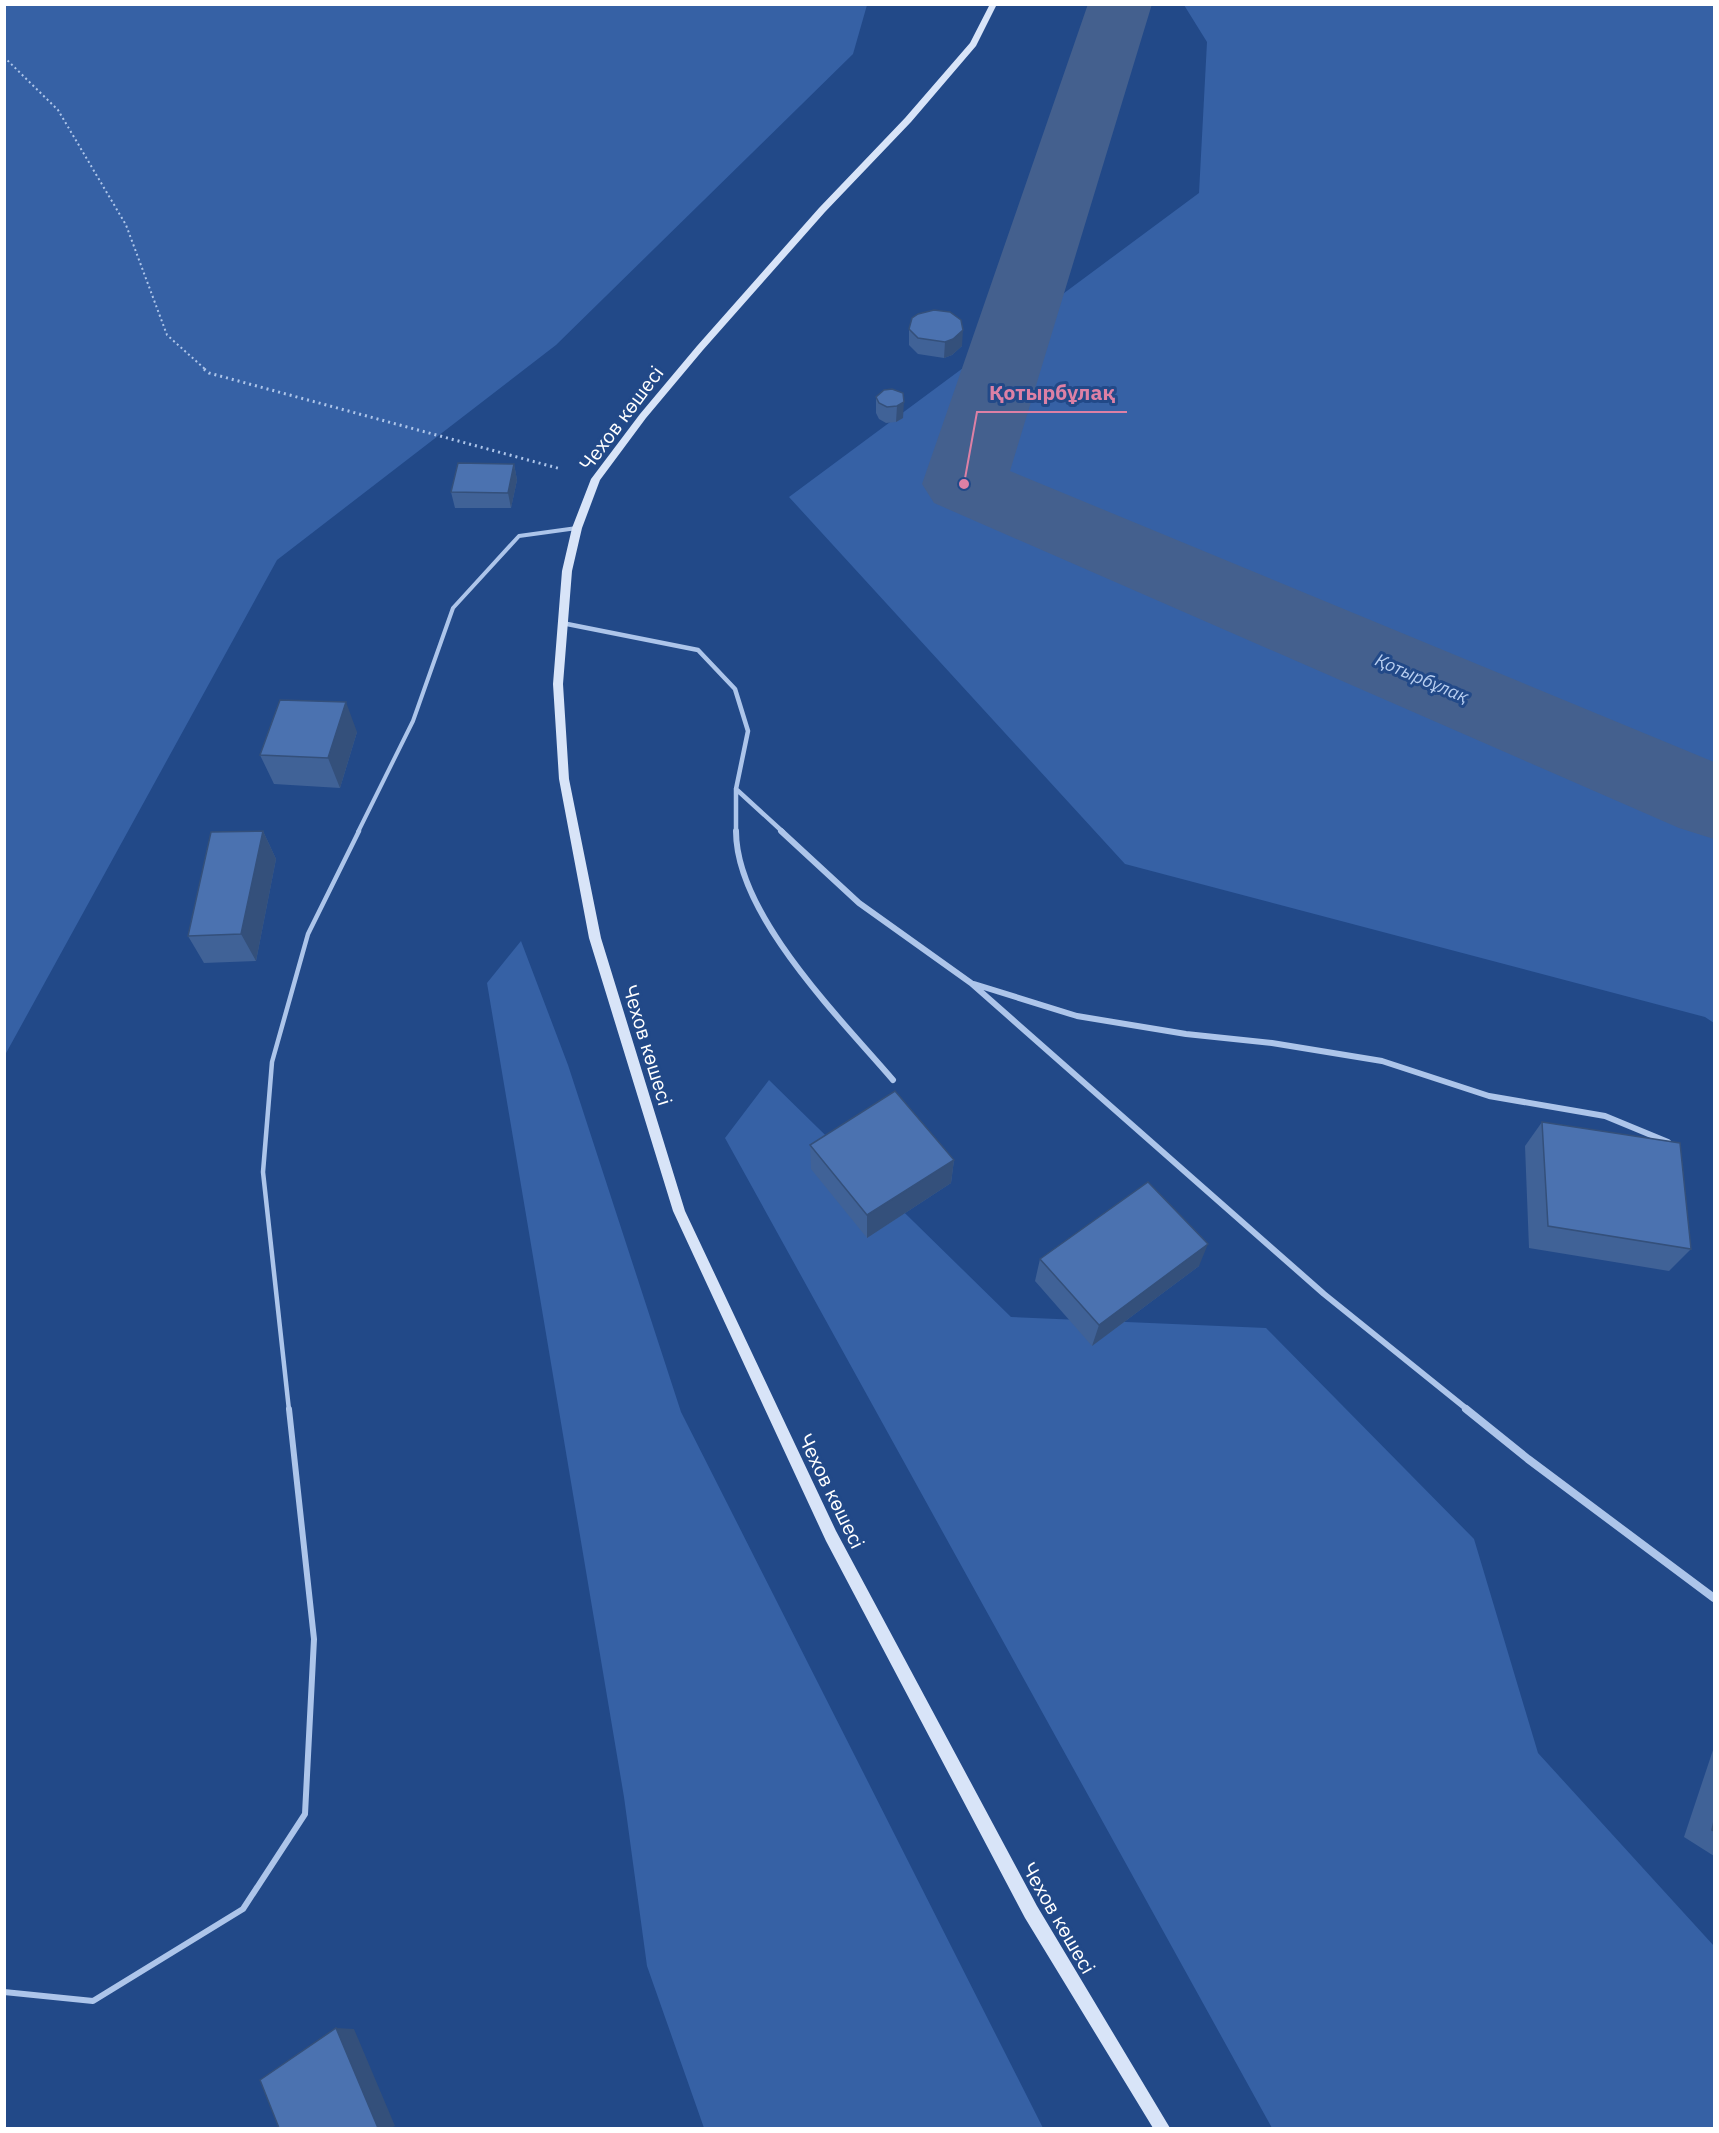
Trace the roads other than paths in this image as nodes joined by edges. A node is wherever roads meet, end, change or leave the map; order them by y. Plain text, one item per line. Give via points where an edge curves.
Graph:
1 (994, 4) edge
2 (577, 528) junction
3 (562, 622) junction
4 (736, 789) junction
5 (971, 983) junction
6 (893, 1080) dead end
7 (1668, 1142) edge
8 (1714, 1598) edge
9 (4, 1992) edge
10 (1162, 2128) edge

1 - 2 main road, Чехов көшесі via 973,44 643,416 596,479
2 - 3 main road, Чехов көшесі via 567,571
2 - 9 lane via 519,536 453,608 413,721 308,934 272,1062 263,1172 314,1639 305,1814 243,1909 93,2001
3 - 4 street via 698,650 735,689 748,731
3 - 10 main road, Чехов көшесі via 558,684 564,779 594,938 679,1211 831,1536 1031,1912
4 - 5 street via 859,903
4 - 6 street via 736,841 751,895 794,964
5 - 7 street via 1077,1016 1382,1061 1489,1096 1605,1116
5 - 8 street via 1324,1294 1528,1459

